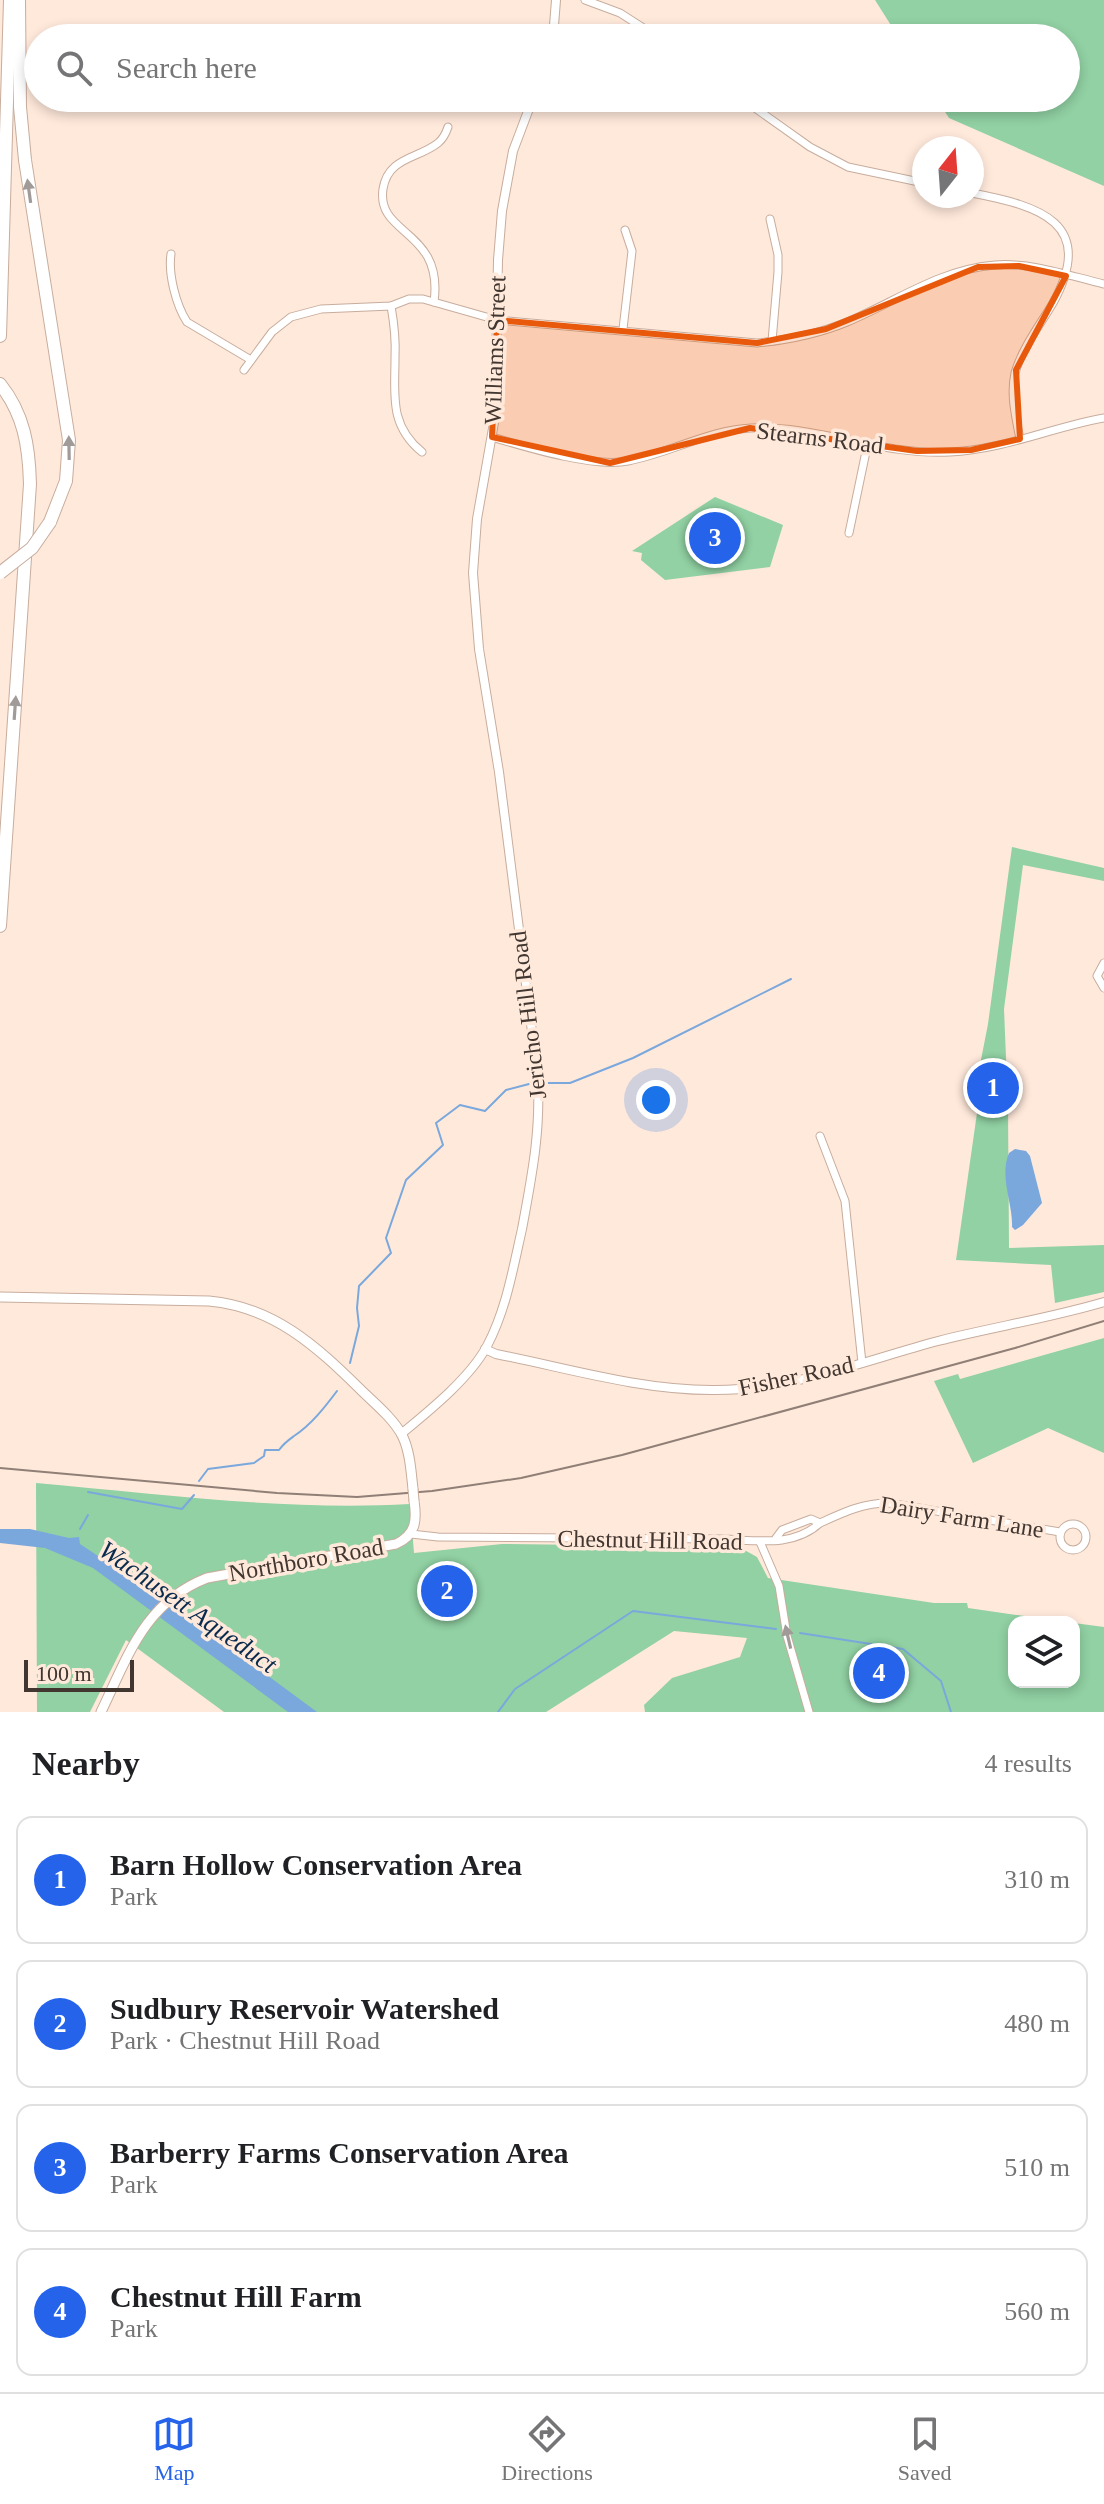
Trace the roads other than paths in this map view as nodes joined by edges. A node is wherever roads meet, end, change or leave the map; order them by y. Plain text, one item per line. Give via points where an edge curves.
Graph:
1 (10, 0) edge
2 (19, 0) edge
3 (556, 0) edge
4 (585, 0) edge
5 (554, 24) edge
6 (637, 24) edge
7 (528, 112) edge
8 (761, 112) edge
9 (448, 127) dead end
10 (912, 180) edge
11 (984, 196) edge
12 (770, 219) dead end
13 (625, 230) dead end
14 (171, 254) dead end
15 (1066, 276) junction
16 (1104, 284) edge
17 (434, 302) junction
18 (391, 306) junction
19 (497, 320) junction
20 (623, 329) junction
21 (0, 336) edge
22 (772, 341) junction
23 (251, 360) junction
24 (244, 370) dead end
25 (0, 384) edge
26 (1104, 418) edge
27 (492, 437) junction
28 (1020, 439) junction
29 (868, 442) junction
30 (422, 452) dead end
31 (849, 533) dead end
32 (0, 573) edge
33 (476, 606) joint
34 (0, 926) edge
35 (1104, 963) edge
36 (1104, 988) edge
37 (820, 1136) dead end
38 (0, 1297) edge
39 (1104, 1302) edge
40 (485, 1349) junction
41 (862, 1363) junction
42 (401, 1434) junction
43 (1060, 1532) dead end
44 (411, 1534) junction
45 (760, 1542) junction
46 (101, 1712) edge
47 (809, 1712) edge

1 - 21 highway
32 -> 2 highway, bridge via 32,548 50,522 66,481 69,440 25,160
3 - 5 street
4 - 6 street
7 - 19 street, Williams Street via 507,179
8 - 10 street via 848,167
9 - 17 street via 437,144 399,161 383,187 388,216 423,246 430,260
11 - 15 street via 1034,209 1056,223 1068,244
12 - 22 street via 778,255
13 - 20 street via 632,251
14 - 23 street via 169,264 187,322
15 - 16 street
15 - 22 street via 1019,266 978,267 938,279 845,323
15 - 28 street via 1016,370 1013,400
17 - 18 street via 409,299
17 - 19 street
18 - 23 street via 321,309 291,317
18 - 30 street via 397,417 408,440
19 - 20 street
19 - 27 street, Williams Street
20 - 22 street
23 - 24 street
34 -> 25 highway via 30,499 29,453 18,412
26 - 28 street, Stearns Road
27 - 29 street, Stearns Road via 610,463 750,428
27 - 33 street, Williams Street via 474,544
28 - 29 street, Stearns Road via 951,452
29 - 31 street
33 - 40 street, Jericho Hill Road via 539,1098 519,1244 503,1308
35 - 36 street via 1097,976
37 - 41 street via 847,1211
38 - 42 main road, Northboro Road via 209,1301 253,1310 317,1347
39 - 41 street, Fisher Road
40 - 41 street, Fisher Road via 632,1383 711,1390 770,1386
40 - 42 street, Jericho Hill Road via 460,1380
42 - 44 main road, Northboro Road, bridge via 416,1518
43 - 45 street, Dairy Farm Lane via 870,1503 789,1539
44 - 45 street, Chestnut Hill Road
44 - 46 main road, Northboro Road via 396,1544 207,1578 180,1590 138,1636
47 -> 45 street, Chestnut Hill Road via 779,1586

